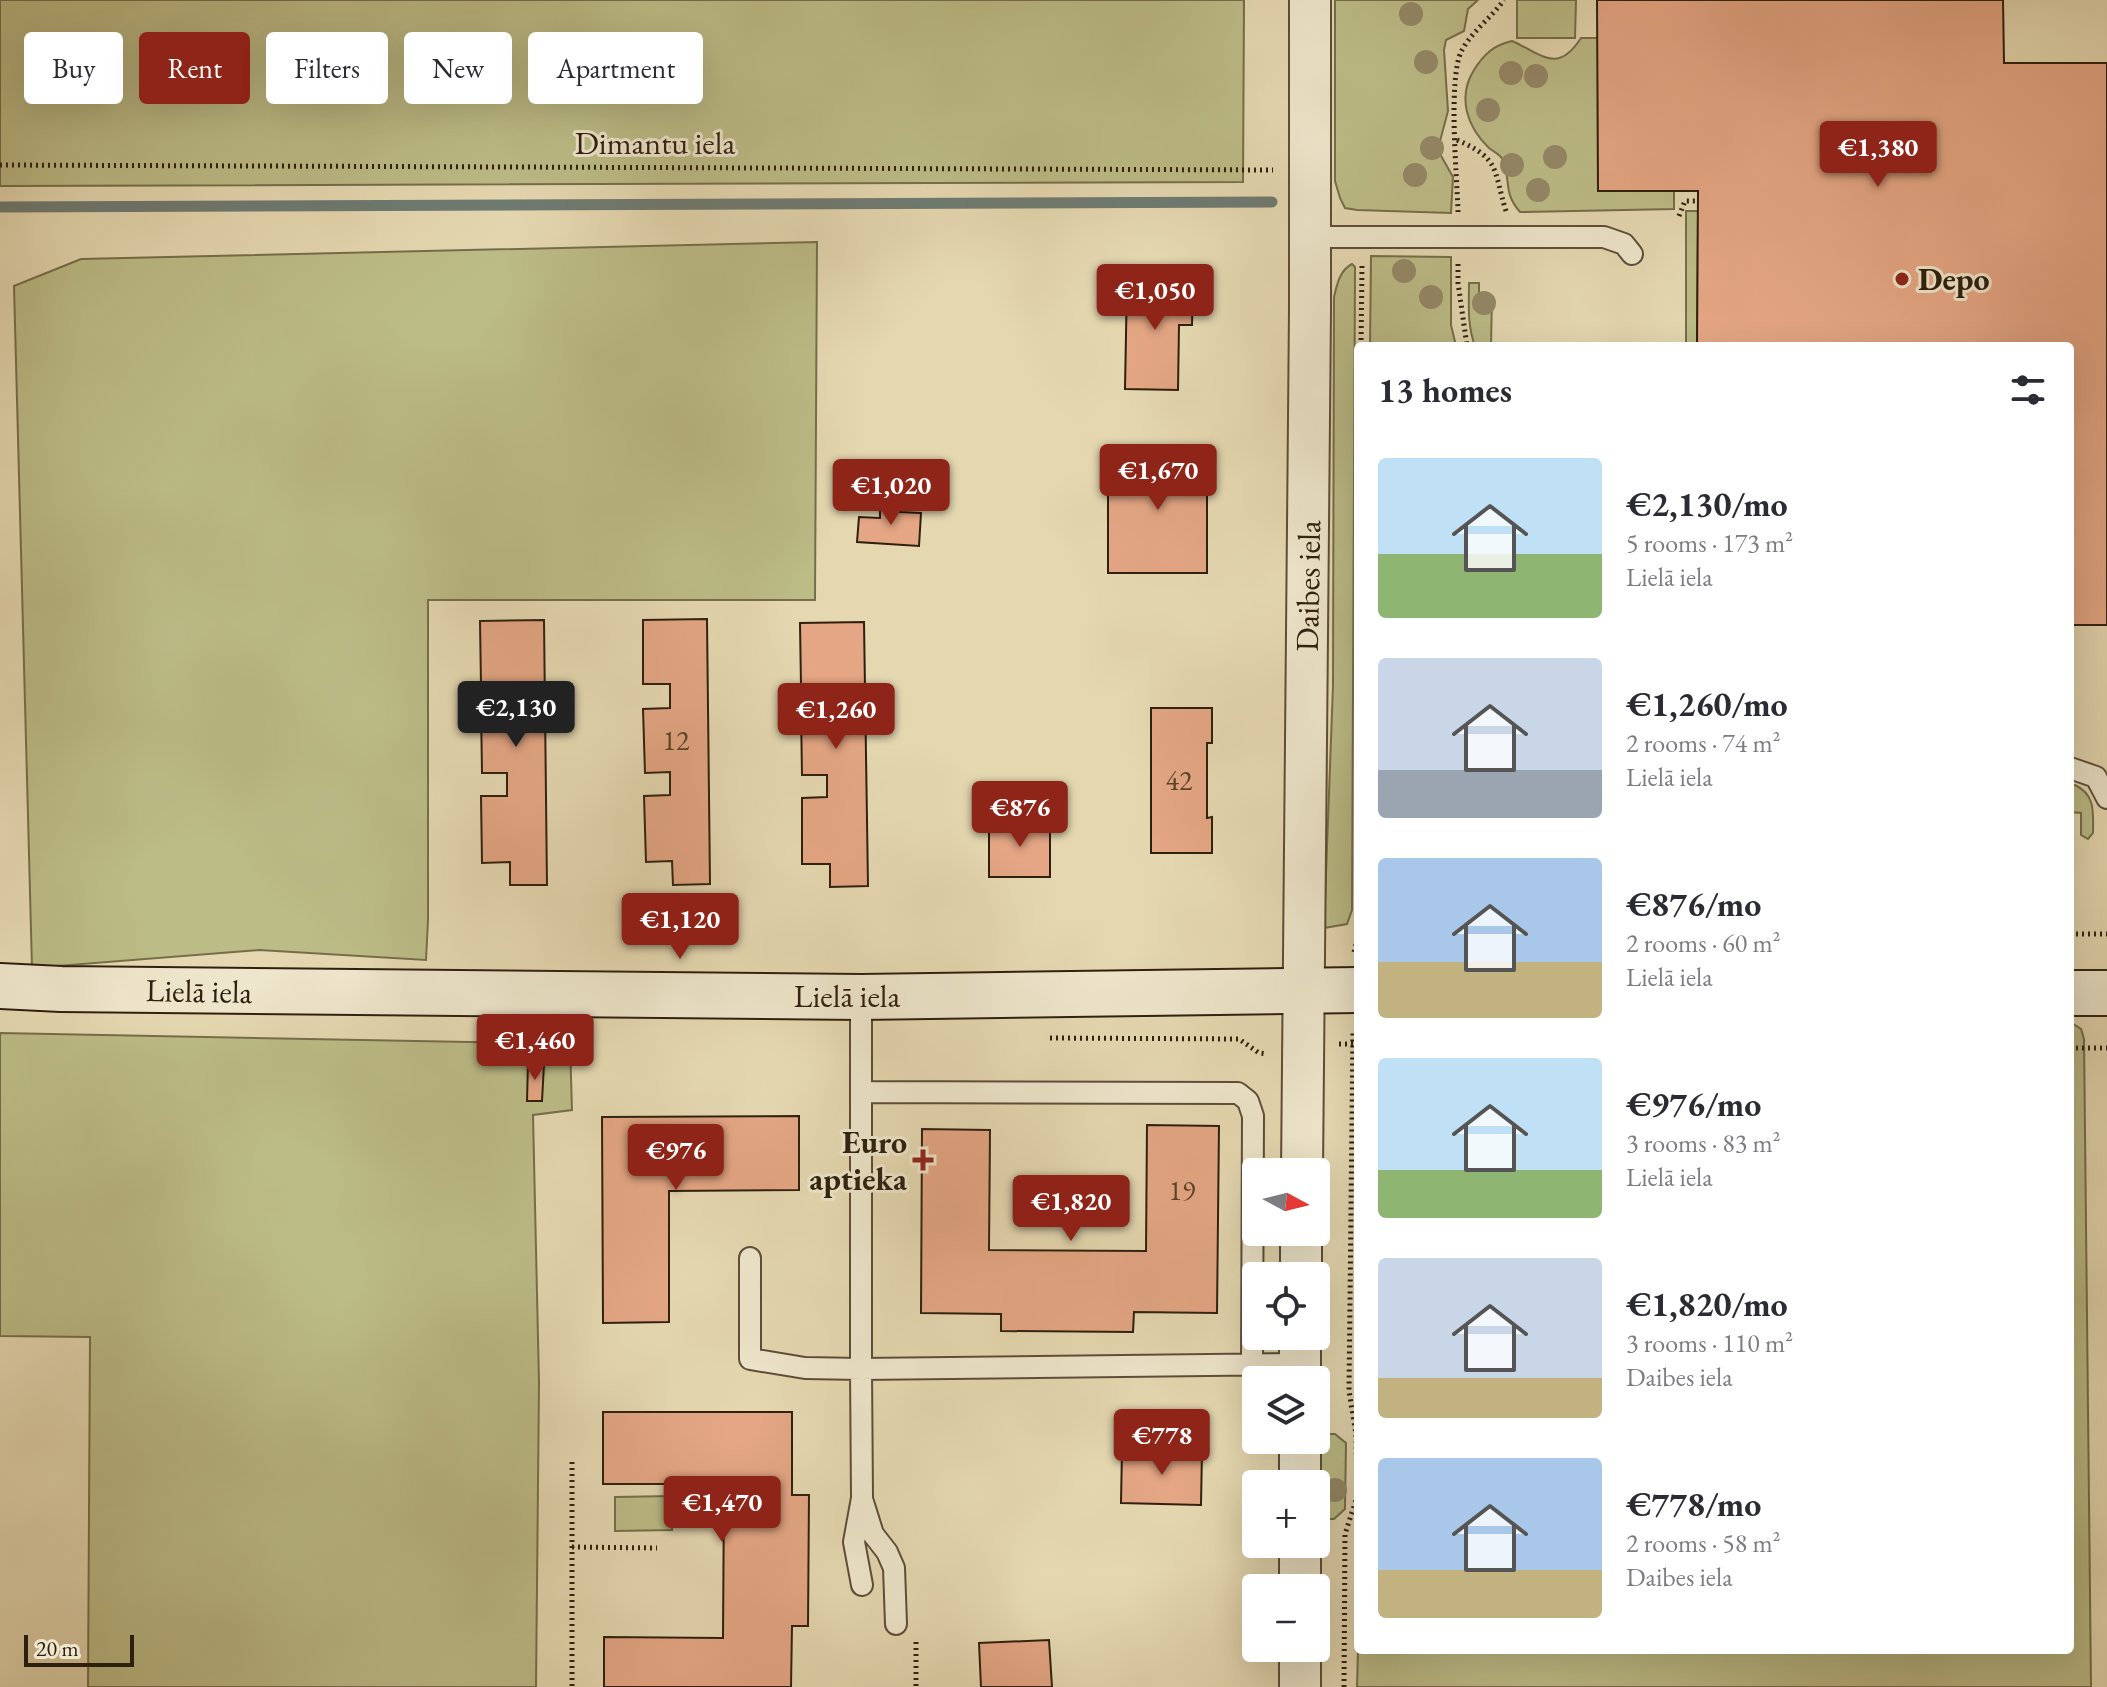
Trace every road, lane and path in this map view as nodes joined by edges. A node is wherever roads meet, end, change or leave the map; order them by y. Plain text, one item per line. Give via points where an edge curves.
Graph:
1 (1310, 0) edge
2 (1504, 0) edge
3 (1457, 140) junction
4 (0, 165) edge
5 (1310, 170) junction
6 (1698, 201) dead end
7 (1507, 216) dead end
8 (1679, 216) dead end
9 (1458, 221) dead end
10 (1311, 237) junction
11 (1632, 254) dead end
12 (1362, 257) dead end
13 (1458, 257) dead end
14 (1361, 342) edge
15 (1466, 342) edge
16 (2074, 769) edge
17 (2107, 798) edge
18 (2074, 934) edge
19 (2107, 934) edge
20 (0, 986) edge
21 (1304, 990) junction
22 (1354, 990) edge
23 (2074, 993) edge
24 (2107, 993) edge
25 (861, 997) junction
26 (2074, 1048) edge
27 (2107, 1048) edge
28 (1353, 1073) dead end
29 (861, 1092) junction
30 (1302, 1158) edge
31 (750, 1258) dead end
32 (1300, 1360) edge
33 (1252, 1365) junction
34 (861, 1369) junction
35 (1354, 1422) edge
36 (572, 1462) dead end
37 (862, 1498) junction
38 (1354, 1506) edge
39 (572, 1547) junction
40 (657, 1548) dead end
41 (862, 1585) dead end
42 (896, 1624) dead end
43 (1300, 1662) edge
44 (572, 1687) edge
45 (1300, 1687) edge
46 (1344, 1687) edge

1 - 5 street, Daibes iela
2 - 3 path via 1461,52 1455,78
3 - 7 path via 1480,150 1493,165
3 - 9 path
4 - 5 path, Dimantu iela
5 - 10 street, Daibes iela
6 - 8 path via 1685,201
10 - 11 lane via 1604,237 1624,244
10 - 21 street, Daibes iela
12 - 14 path
13 - 15 path
16 - 17 lane via 2096,777
18 - 19 path
20 - 25 street, Lielā iela
21 - 22 street, Lielā iela
21 - 25 street, Lielā iela
21 - 30 street, Daibes iela
23 - 24 street
25 - 29 lane
26 - 27 path
28 - 35 path via 1349,1391
29 - 33 lane via 1238,1093 1248,1101 1253,1116
29 - 34 lane
31 - 34 lane via 750,1359 805,1368
32 - 33 lane
33 - 34 lane
34 - 37 lane
36 - 39 path
37 - 41 lane via 854,1542
37 - 42 lane via 873,1534 894,1568
38 - 46 path via 1345,1534
39 - 40 path
39 - 44 path
43 - 45 street

